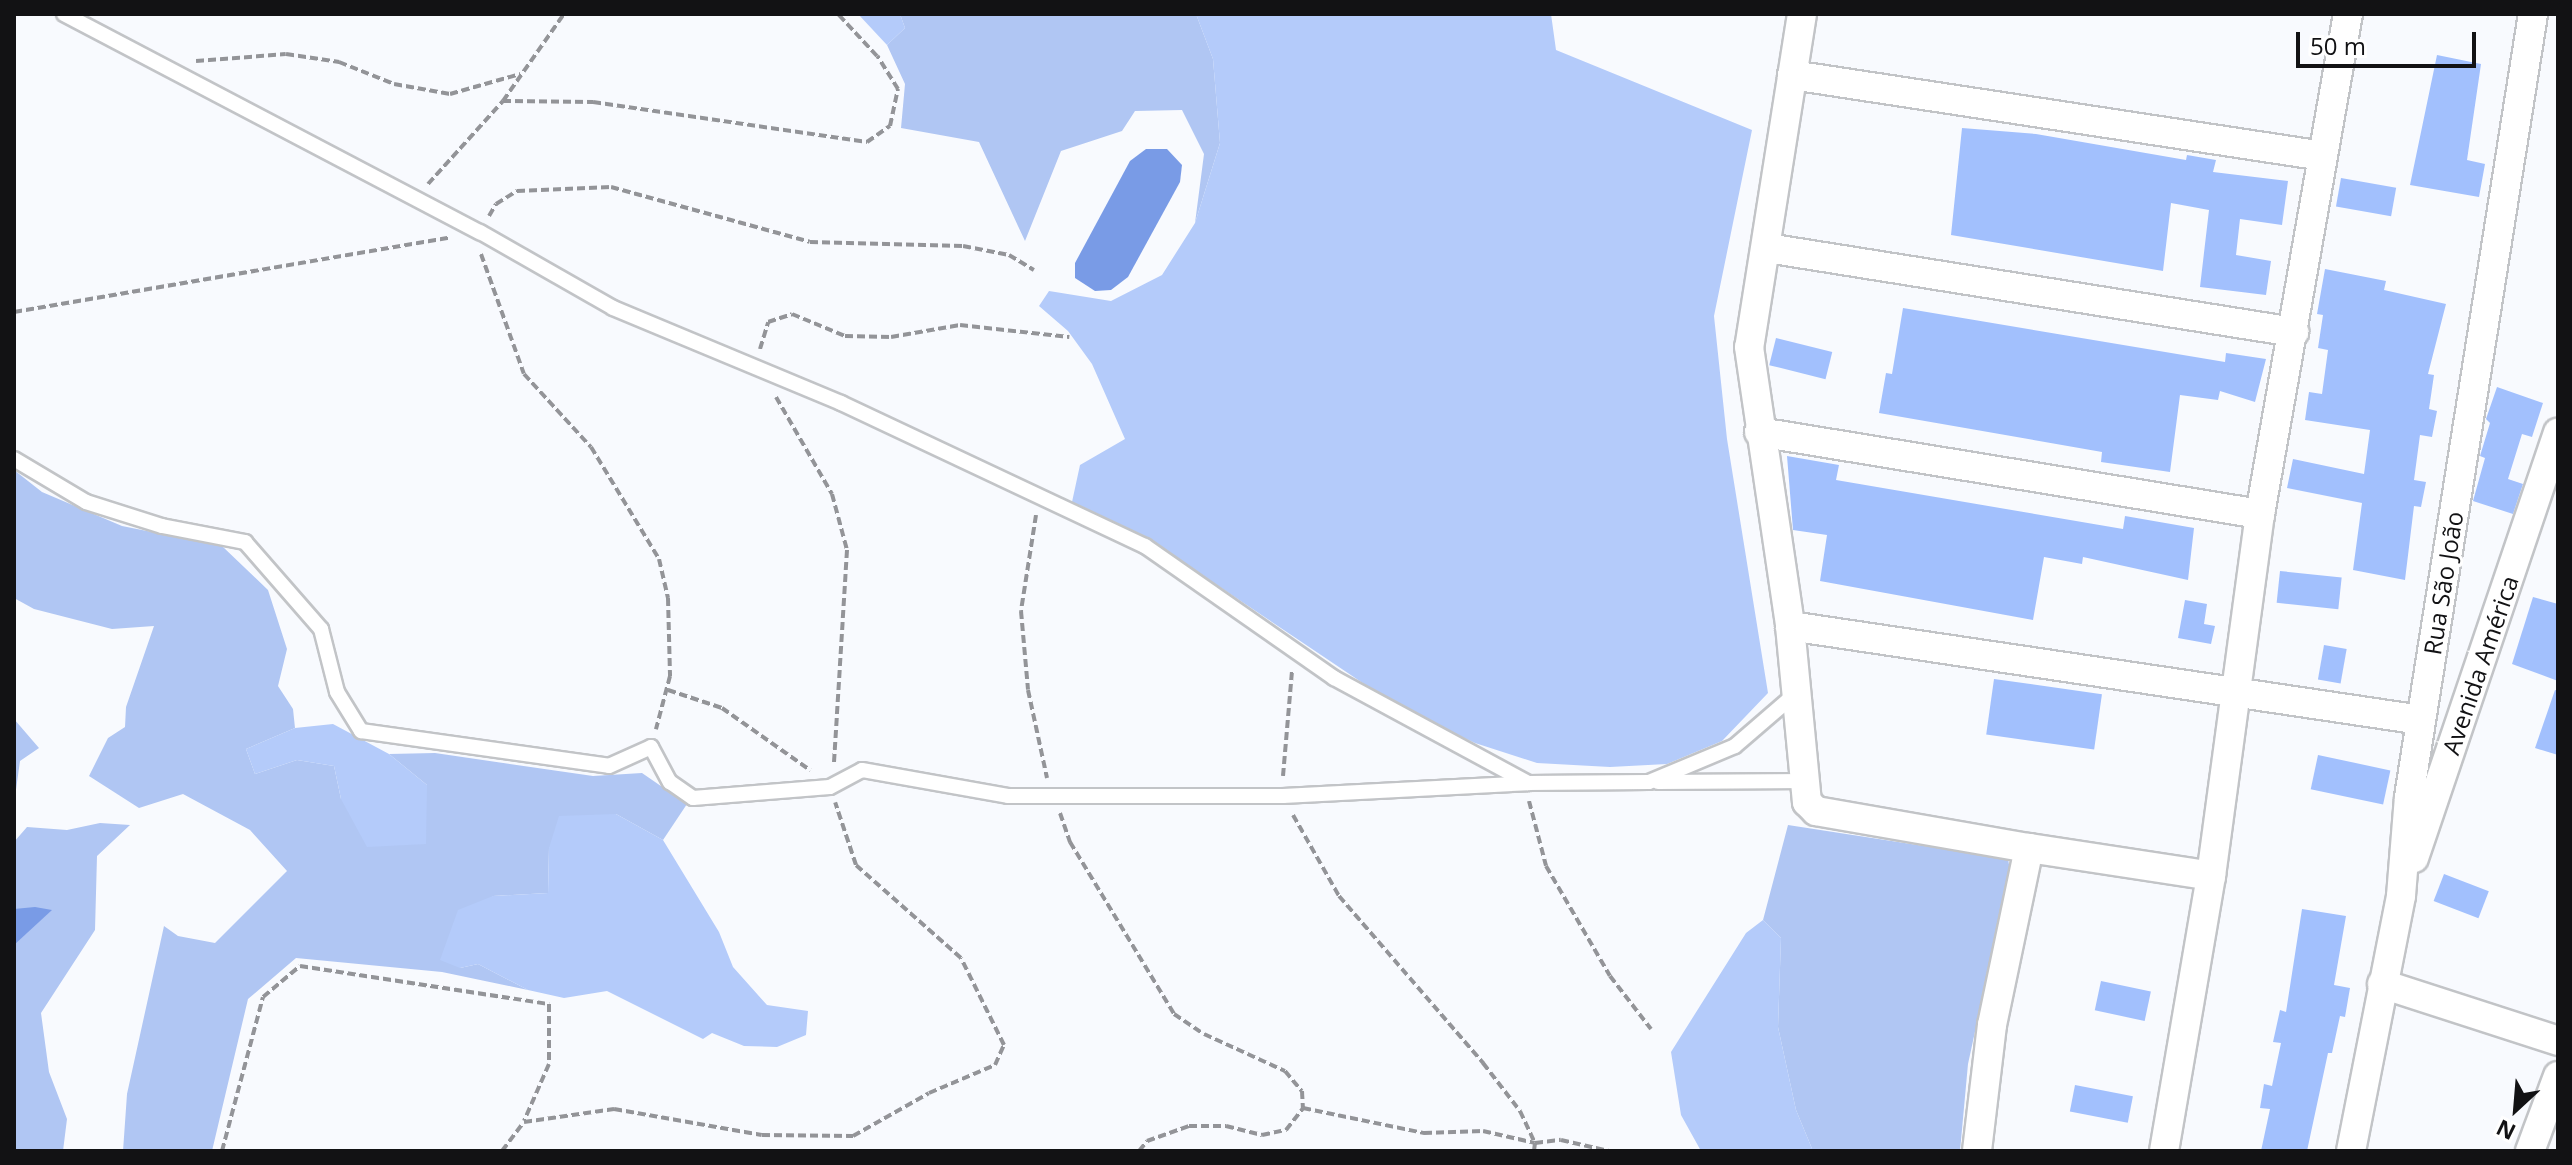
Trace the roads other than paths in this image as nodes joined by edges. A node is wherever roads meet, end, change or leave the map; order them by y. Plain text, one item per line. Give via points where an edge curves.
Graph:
1 (64, 14) edge
2 (1802, 14) edge
3 (2348, 14) edge
4 (2533, 14) edge
5 (1792, 75) junction
6 (2323, 156) junction
7 (1767, 248) junction
8 (2294, 332) junction
9 (1759, 432) junction
10 (2558, 433) edge
11 (14, 459) edge
12 (2260, 514) junction
13 (1790, 626) junction
14 (2234, 693) junction
15 (1793, 696) junction
16 (2421, 720) junction
17 (1808, 781) junction
18 (1649, 782) junction
19 (1528, 783) junction
20 (2029, 848) junction
21 (2211, 876) junction
22 (2401, 896) junction
23 (2382, 984) junction
24 (2558, 1041) edge
25 (2558, 1076) edge
26 (1977, 1151) edge
27 (2164, 1151) edge
28 (2351, 1151) edge
29 (2530, 1151) edge

1 - 19 lane via 480,232 613,308 763,375 841,403 1145,546 1334,678
2 - 5 street
3 - 6 street
4 - 16 street, Rua São João
5 - 6 street
5 - 7 street
6 - 8 street
7 - 8 street
7 - 9 street via 1749,347
8 - 12 street
9 - 12 street
9 - 13 street
10 - 22 street, Avenida América
11 - 19 lane via 86,502 162,526 245,542 321,629 337,692 361,731 609,766 651,747 670,782 693,798 830,787 862,770 1008,796 1283,796
12 - 14 street
13 - 14 street
13 - 15 street
14 - 16 street
14 - 21 street
15 - 17 street
15 - 18 lane via 1735,746
16 - 22 street, Rua São João
17 - 18 lane
17 - 20 street via 1807,802 1828,815
18 - 19 lane
20 - 21 street
20 - 26 street via 1992,1025
21 - 27 street
22 - 23 street, Rua São João
23 - 24 street
23 - 28 street, Rua São João
25 - 29 street

